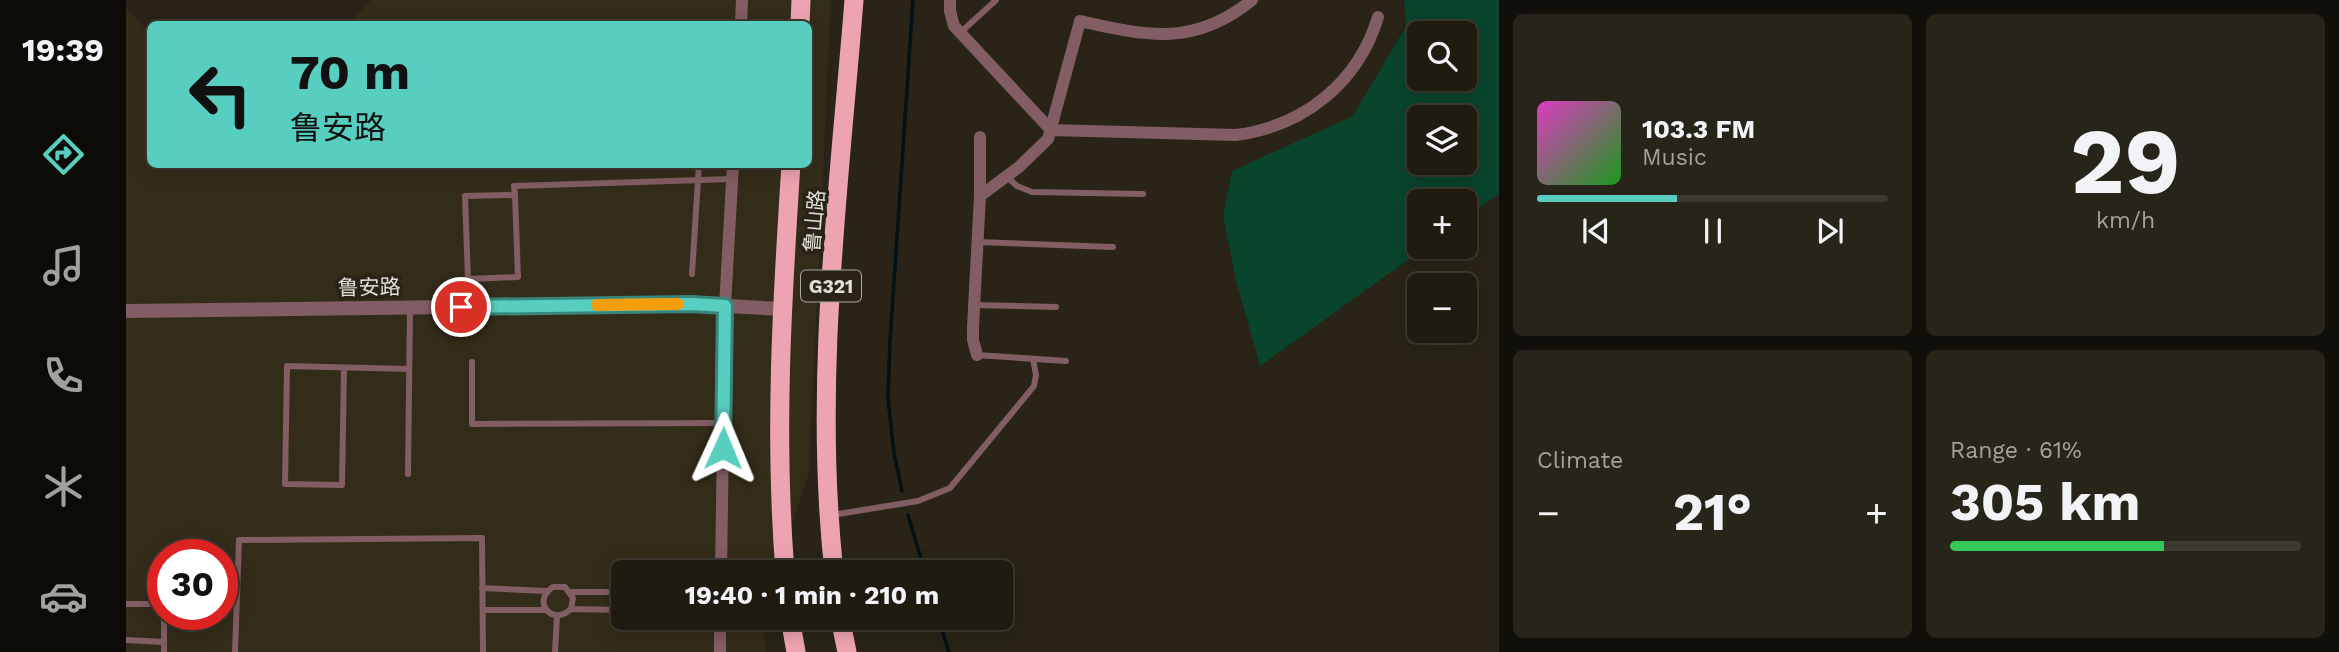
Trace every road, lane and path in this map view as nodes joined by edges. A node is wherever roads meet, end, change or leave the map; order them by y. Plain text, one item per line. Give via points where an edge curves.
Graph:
1 (742, 0) edge
2 (801, 0) edge
3 (855, 0) edge
4 (950, 0) edge
5 (996, 0) edge
6 (1252, 0) edge
7 (1378, 17) dead end
8 (741, 21) edge
9 (800, 21) edge
10 (960, 33) junction
11 (1051, 130) junction
12 (980, 137) dead end
13 (699, 168) edge
14 (733, 168) edge
15 (791, 168) edge
16 (1007, 177) junction
17 (732, 179) junction
18 (698, 180) junction
19 (1143, 194) dead end
20 (514, 195) junction
21 (980, 196) junction
22 (978, 242) junction
23 (1113, 247) dead end
24 (692, 274) dead end
25 (974, 305) junction
26 (725, 306) junction
27 (410, 307) junction
28 (1056, 307) dead end
29 (781, 309) junction
30 (126, 311) edge
31 (977, 355) joint
32 (1033, 359) junction
33 (1066, 361) dead end
34 (472, 362) dead end
35 (344, 368) junction
36 (410, 369) junction
37 (724, 423) junction
38 (408, 474) dead end
39 (830, 515) junction
40 (238, 560) edge
41 (721, 560) edge
42 (785, 560) edge
43 (833, 560) edge
44 (482, 588) junction
45 (546, 592) junction
46 (611, 592) edge
47 (570, 593) junction
48 (126, 604) edge
49 (147, 604) edge
50 (571, 609) junction
51 (483, 610) junction
52 (546, 610) junction
53 (611, 610) edge
54 (557, 616) junction
55 (164, 630) edge
56 (235, 630) edge
57 (720, 630) edge
58 (792, 630) edge
59 (842, 630) edge
60 (126, 640) edge
61 (164, 642) junction
62 (164, 652) edge
63 (235, 652) edge
64 (483, 652) edge
65 (555, 652) edge
66 (720, 652) edge
67 (796, 652) edge
68 (847, 652) edge

1 - 8 street
2 - 9 highway
3 - 39 highway, 鲁山路 / G321 via 827,352
4 - 10 street via 951,19
5 - 10 lane
6 - 11 street via 1224,20 1166,35 1080,21
7 - 11 street via 1366,50 1348,76 1324,99 1282,123 1236,135
10 - 11 street
11 - 16 street via 1041,146
12 - 21 street
13 - 18 lane
14 - 17 street
15 - 29 highway, 鲁山路 / G321
16 - 19 lane via 1032,191
16 - 21 street
17 - 18 lane
17 - 26 street
18 - 20 lane via 514,186
18 - 24 lane
20 - 20 lane via 517,277 468,279 465,196
21 - 22 street
22 - 23 lane
22 - 25 street
25 - 28 lane
25 - 31 street via 972,340
26 - 27 street, 鲁安路
26 - 29 street, 鲁安路
26 - 37 street
27 - 30 street, 鲁安路
27 - 36 lane
29 - 42 highway, 鲁山路 / G321
31 - 32 lane
32 - 33 lane
32 - 39 lane via 1034,386 950,488 918,501
34 - 37 lane via 472,424
35 - 35 lane via 287,366 285,484 342,485
35 - 36 lane
36 - 38 lane
37 - 41 street
39 - 43 highway, 鲁山路 / G321
40 - 44 lane via 239,540 482,538
44 - 45 lane
44 - 51 lane
45 - 47 lane via 557,586
45 - 52 lane
46 - 47 lane
47 - 50 lane
48 - 49 lane
50 - 53 lane
50 - 54 lane
51 - 52 lane
51 - 64 lane
52 - 54 lane
54 - 65 lane
55 - 61 lane
56 - 63 lane
57 - 66 street
58 - 67 highway
59 - 68 highway
60 - 61 lane
61 - 62 lane

